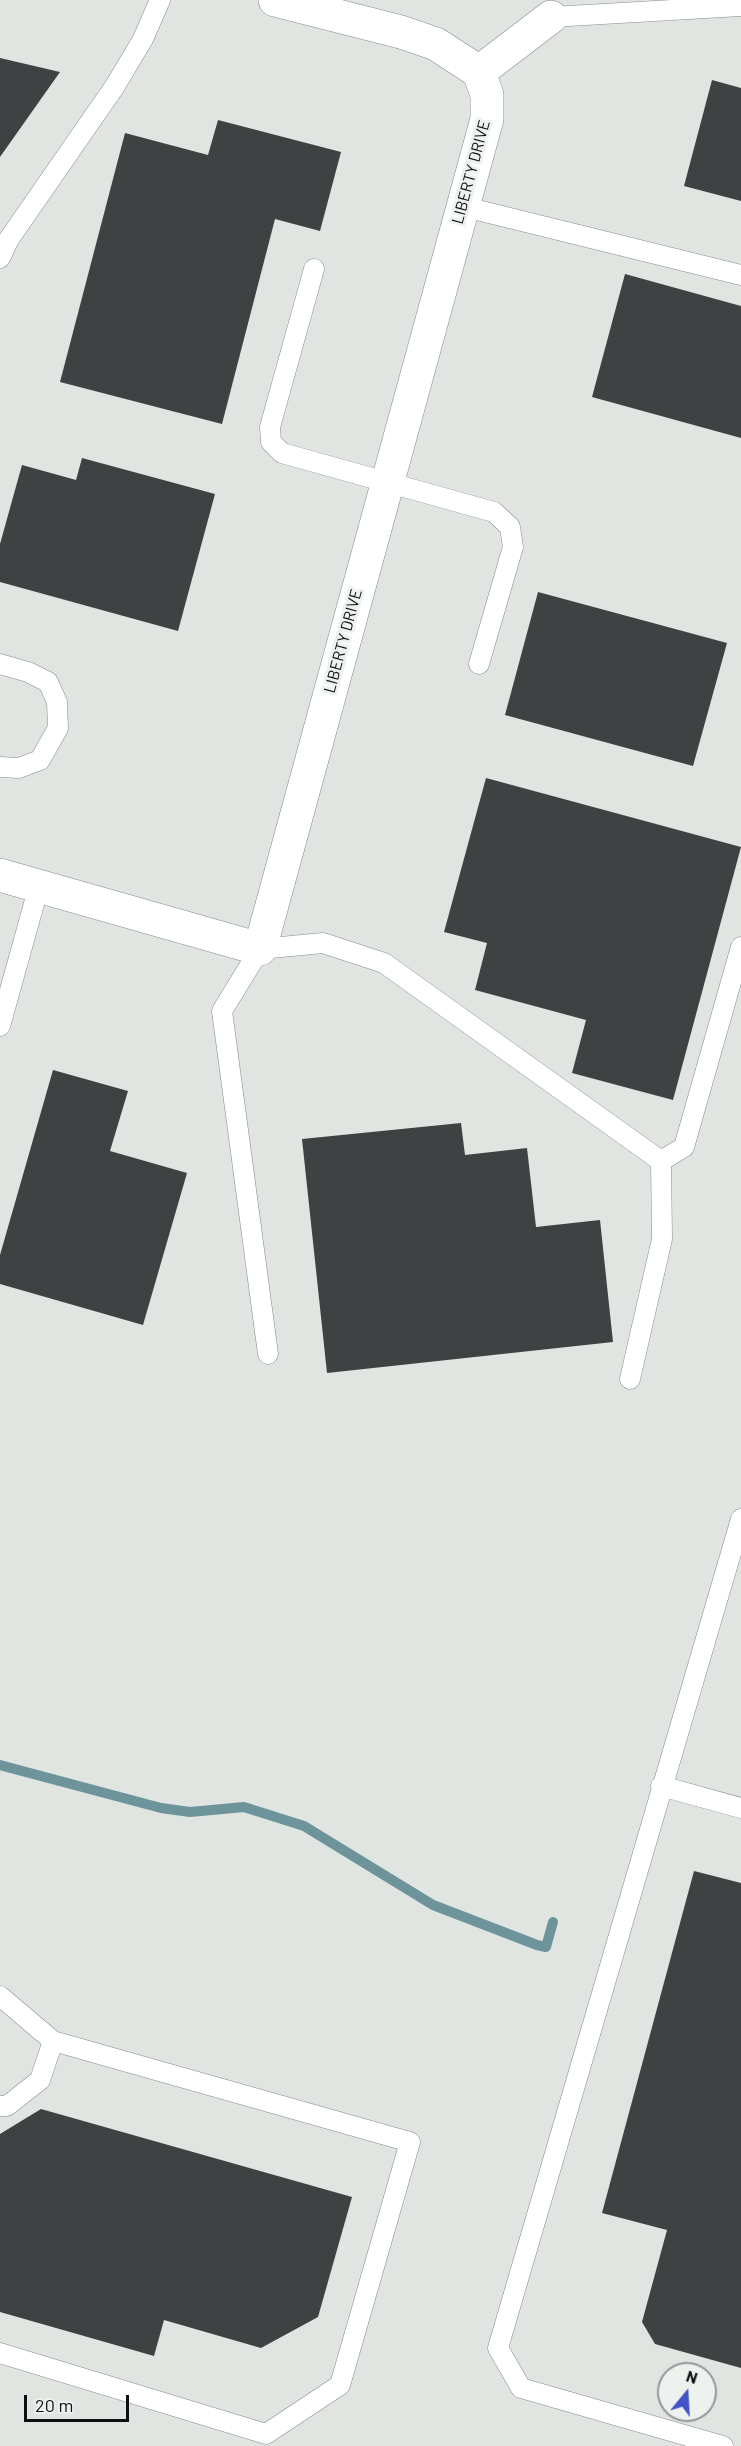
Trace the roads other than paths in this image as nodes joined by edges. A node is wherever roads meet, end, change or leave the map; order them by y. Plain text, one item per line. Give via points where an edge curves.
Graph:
1 (160, 0) edge
2 (275, 0) edge
3 (741, 6) edge
4 (551, 17) joint
5 (479, 72) junction
6 (461, 206) junction
7 (0, 258) edge
8 (314, 269) dead end
9 (741, 275) edge
10 (386, 483) junction
11 (0, 664) edge
12 (479, 664) dead end
13 (0, 767) edge
14 (0, 875) edge
15 (39, 886) junction
16 (741, 947) edge
17 (260, 949) junction
18 (0, 1026) edge
19 (661, 1161) junction
20 (268, 1354) dead end
21 (630, 1379) dead end
22 (741, 1519) edge
23 (661, 1786) junction
24 (741, 1808) edge
25 (0, 1996) edge
26 (53, 2041) junction
27 (0, 2106) edge
28 (0, 2354) edge
29 (723, 2446) edge

1 - 7 lane via 143,39 115,86
2 - 5 street via 436,44
3 - 4 lane
4 - 5 street
5 - 6 street, LIBERTY DRIVE via 487,95 487,119
6 - 9 lane
6 - 10 street, LIBERTY DRIVE
8 - 10 lane via 270,427 271,442 282,453
10 - 12 lane via 494,512 510,527 513,546
10 - 17 street, LIBERTY DRIVE
11 - 13 lane via 48,682 57,702 58,728 40,759 19,768
14 - 15 street
15 - 17 street
15 - 18 lane
16 - 19 lane via 684,1147
17 - 19 lane via 324,943 384,963
17 - 20 lane via 222,1011
19 - 21 lane via 662,1239
22 - 23 lane
23 - 24 lane
23 - 29 lane via 498,2348 521,2388
25 - 26 lane
26 - 27 lane via 40,2080 7,2106
26 - 28 lane via 410,2142 340,2385 266,2434

